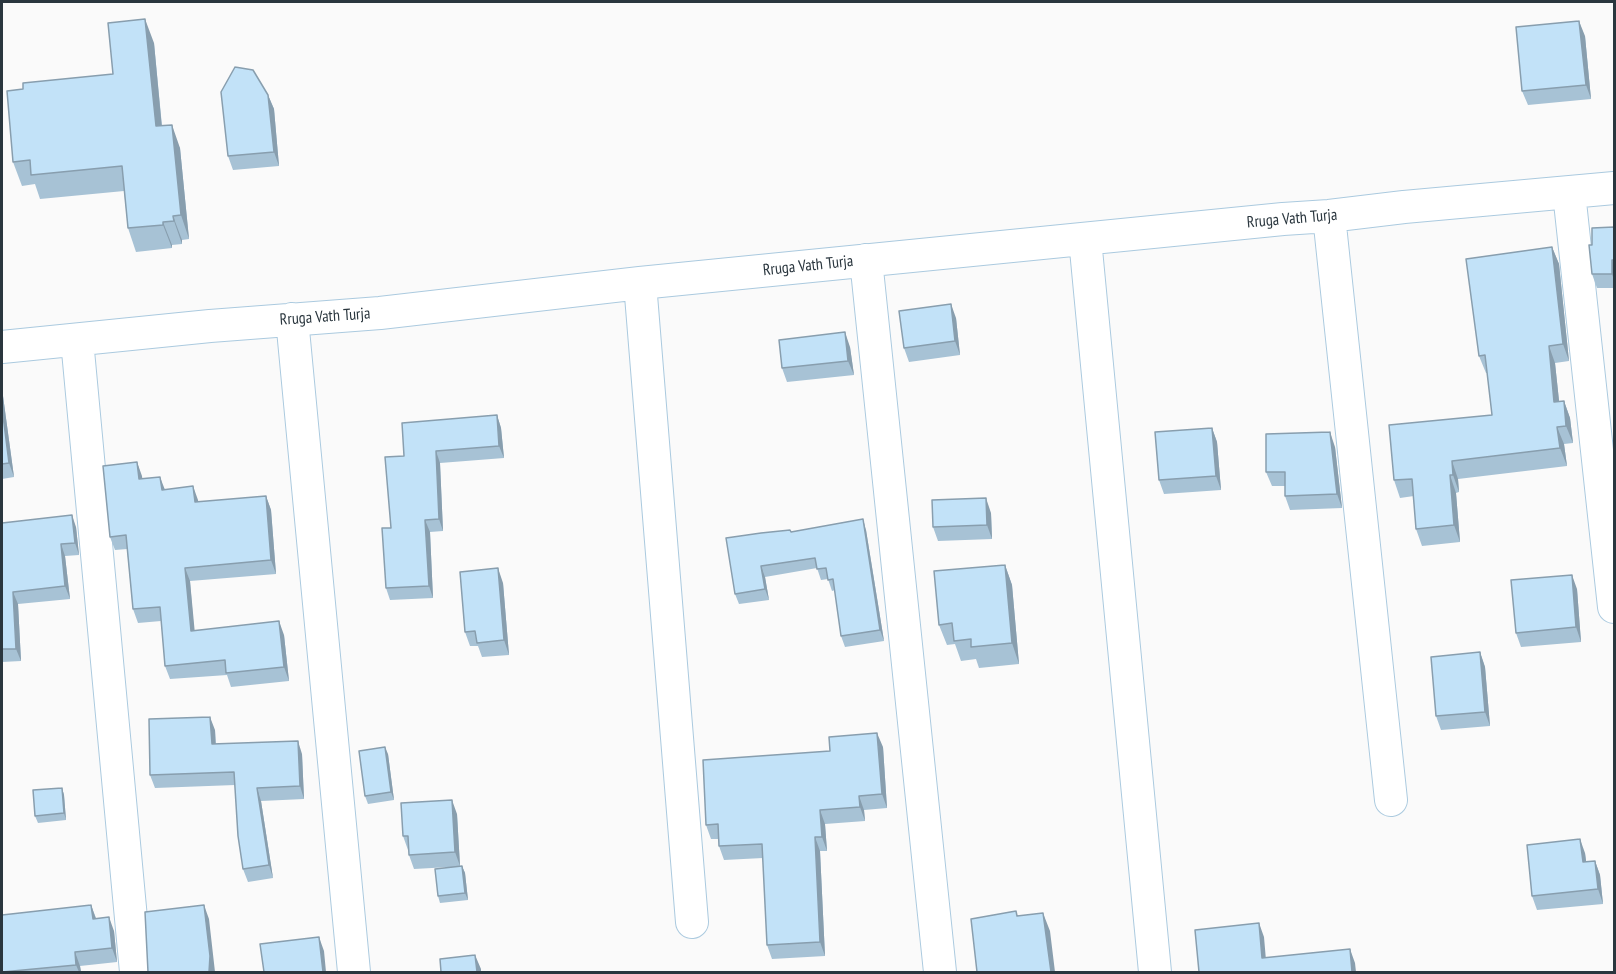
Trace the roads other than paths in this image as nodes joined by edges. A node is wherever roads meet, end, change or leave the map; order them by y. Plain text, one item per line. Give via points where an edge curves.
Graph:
1 (1614, 188) edge
2 (1569, 193) junction
3 (1329, 216) junction
4 (1085, 238) junction
5 (866, 260) junction
6 (640, 283) junction
7 (292, 319) junction
8 (77, 340) junction
9 (2, 347) edge
10 (1614, 607) edge
11 (1391, 800) dead end
12 (692, 922) dead end
13 (136, 972) edge
14 (354, 972) edge
15 (940, 972) edge
16 (1155, 972) edge

1 - 2 street, Rruga Vath Turja
2 - 3 street, Rruga Vath Turja
2 - 10 street
3 - 4 street, Rruga Vath Turja
3 - 11 street
4 - 5 street, Rruga Vath Turja
4 - 16 street
5 - 6 street, Rruga Vath Turja
5 - 15 street
6 - 7 street, Rruga Vath Turja via 380,313
6 - 12 street
7 - 8 street, Rruga Vath Turja
7 - 14 street
8 - 9 street, Rruga Vath Turja
8 - 13 street

